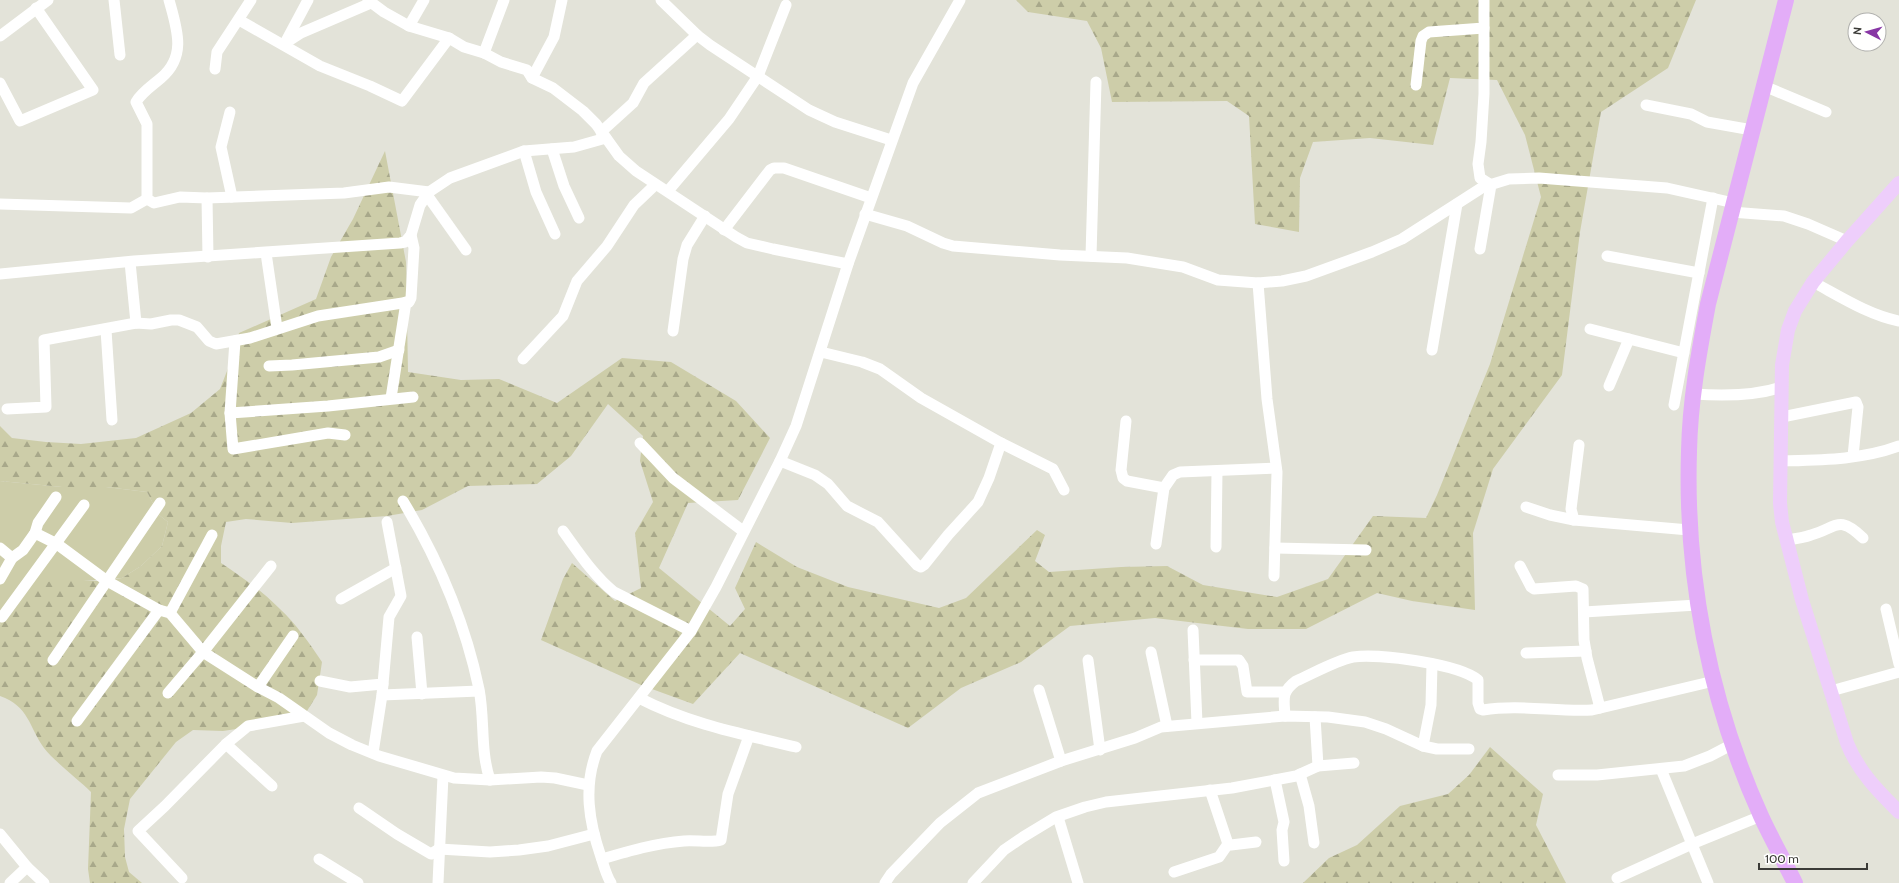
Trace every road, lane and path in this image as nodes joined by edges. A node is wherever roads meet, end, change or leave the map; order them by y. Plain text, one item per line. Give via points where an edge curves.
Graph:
1 (48, 0) edge
2 (114, 0) edge
3 (169, 0) edge
4 (251, 0) edge
5 (308, 0) edge
6 (424, 0) edge
7 (504, 0) edge
8 (562, 0) edge
9 (960, 0) edge
10 (1484, 0) edge
11 (1786, 0) edge
12 (369, 1) edge
13 (664, 1) edge
14 (786, 5) dead end
15 (36, 8) junction
16 (239, 20) junction
17 (409, 26) junction
18 (1484, 28) junction
19 (697, 35) junction
20 (0, 36) edge
21 (449, 38) junction
22 (284, 44) junction
23 (484, 53) junction
24 (120, 55) dead end
25 (215, 68) dead end
26 (758, 76) junction
27 (532, 78) junction
28 (1096, 82) dead end
29 (0, 83) edge
30 (1416, 85) dead end
31 (1764, 86) junction
32 (1646, 105) dead end
33 (230, 112) dead end
34 (1826, 112) dead end
35 (1752, 130) junction
36 (604, 135) junction
37 (891, 140) junction
38 (552, 149) junction
39 (524, 151) junction
40 (1899, 183) edge
41 (655, 185) junction
42 (1491, 185) junction
43 (668, 191) junction
44 (428, 193) junction
45 (232, 197) junction
46 (207, 198) junction
47 (871, 198) junction
48 (1713, 198) junction
49 (147, 199) junction
50 (0, 204) edge
51 (1457, 204) junction
52 (1733, 208) junction
53 (865, 214) junction
54 (705, 216) junction
55 (579, 218) dead end
56 (724, 230) junction
57 (555, 234) dead end
58 (412, 235) junction
59 (1847, 241) junction
60 (1480, 249) dead end
61 (466, 250) dead end
62 (266, 253) junction
63 (1091, 256) junction
64 (1607, 256) dead end
65 (208, 257) junction
66 (130, 262) junction
67 (848, 264) junction
68 (1699, 273) junction
69 (0, 274) edge
70 (1813, 282) junction
71 (1258, 283) junction
72 (406, 302) junction
73 (1899, 321) edge
74 (136, 323) junction
75 (277, 328) junction
76 (106, 330) junction
77 (1590, 330) dead end
78 (673, 331) dead end
79 (1629, 339) junction
80 (235, 341) junction
81 (399, 350) junction
82 (1432, 350) dead end
83 (821, 352) junction
84 (1684, 353) junction
85 (523, 359) dead end
86 (269, 366) dead end
87 (1609, 386) dead end
88 (1782, 386) junction
89 (1694, 394) junction
90 (413, 397) dead end
91 (391, 398) junction
92 (1674, 405) dead end
93 (7, 409) dead end
94 (230, 413) junction
95 (1782, 418) junction
96 (112, 420) dead end
97 (1126, 421) dead end
98 (345, 434) dead end
99 (1001, 443) junction
100 (640, 444) dead end
101 (1579, 445) dead end
102 (1899, 446) edge
103 (1853, 456) junction
104 (780, 461) junction
105 (1781, 461) junction
106 (1276, 468) junction
107 (1217, 470) junction
108 (1164, 488) junction
109 (1064, 490) dead end
110 (56, 497) dead end
111 (403, 501) dead end
112 (160, 503) dead end
113 (84, 505) dead end
114 (1526, 507) dead end
115 (1574, 520) junction
116 (387, 522) dead end
117 (1689, 530) junction
118 (563, 531) dead end
119 (743, 531) junction
120 (35, 533) junction
121 (212, 535) dead end
122 (1863, 538) dead end
123 (1786, 540) junction
124 (55, 543) junction
125 (1156, 544) dead end
126 (1216, 547) dead end
127 (0, 548) edge
128 (1275, 548) junction
129 (1366, 550) dead end
130 (12, 558) junction
131 (271, 566) dead end
132 (1520, 566) dead end
133 (396, 568) junction
134 (1274, 576) dead end
135 (0, 579) edge
136 (107, 581) junction
137 (341, 599) dead end
138 (1697, 605) junction
139 (1886, 608) dead end
140 (159, 610) junction
141 (1584, 612) junction
142 (170, 613) junction
143 (2, 618) dead end
144 (1193, 630) dead end
145 (691, 631) junction
146 (293, 636) dead end
147 (417, 637) dead end
148 (1586, 651) junction
149 (203, 652) junction
150 (1151, 652) dead end
151 (1526, 653) dead end
152 (53, 660) dead end
153 (1088, 660) dead end
154 (1194, 660) junction
155 (1432, 664) junction
156 (1899, 664) edge
157 (1899, 672) edge
158 (320, 681) dead end
159 (1714, 681) junction
160 (258, 687) junction
161 (382, 689) junction
162 (1039, 690) dead end
163 (480, 691) junction
164 (1831, 691) junction
165 (1285, 692) junction
166 (168, 693) dead end
167 (422, 694) junction
168 (639, 698) junction
169 (1600, 708) junction
170 (304, 716) junction
171 (1285, 716) junction
172 (1315, 717) junction
173 (77, 720) dead end
174 (1197, 724) junction
175 (1167, 726) junction
176 (749, 736) junction
177 (226, 744) junction
178 (1733, 744) junction
179 (1423, 746) junction
180 (796, 748) dead end
181 (1100, 750) junction
182 (1469, 750) dead end
183 (373, 753) junction
184 (1061, 761) junction
185 (1354, 763) dead end
186 (1318, 766) junction
187 (1661, 768) junction
188 (1300, 774) junction
189 (1558, 775) dead end
190 (443, 776) junction
191 (490, 780) junction
192 (1275, 780) junction
193 (272, 786) dead end
194 (588, 786) junction
195 (1210, 790) junction
196 (359, 808) dead end
197 (1899, 812) edge
198 (1058, 816) junction
199 (1761, 816) junction
200 (0, 834) edge
201 (594, 834) junction
202 (1256, 842) dead end
203 (1314, 843) dead end
204 (1228, 844) junction
205 (1692, 844) junction
206 (439, 849) junction
207 (319, 859) dead end
208 (602, 859) junction
209 (1284, 861) dead end
210 (28, 867) junction
211 (1174, 872) dead end
212 (182, 878) dead end
213 (1617, 878) dead end
214 (10, 883) edge
215 (44, 883) edge
216 (358, 883) edge
217 (438, 883) edge
218 (611, 883) edge
219 (885, 883) edge
220 (973, 883) edge
221 (1078, 883) edge
222 (1708, 883) edge
223 (1795, 883) edge

1 - 15 street
2 - 24 street
3 - 49 street via 176,24 176,59 170,71 136,102 147,124
4 - 16 street
5 - 22 street
6 - 17 street
7 - 23 street
8 - 27 street via 554,37
9 - 37 street via 912,83
10 - 18 street
11 - 31 highway
12 - 17 street
12 - 22 street via 301,33
13 - 19 street
14 - 26 street
15 - 20 street
15 - 29 street via 93,90 20,121
16 - 22 street
16 - 25 street via 217,52
17 - 21 street
18 - 30 street via 1429,32 1423,36
18 - 42 street via 1484,94 1478,164 1480,178
19 - 26 street
19 - 36 street via 644,83 634,103
21 - 22 street via 402,101 320,66
21 - 23 street via 464,47
23 - 27 street via 501,62 527,70
26 - 37 street via 809,110 835,122
26 - 43 street via 728,119
27 - 36 street via 583,111
28 - 63 street
31 - 34 street
31 - 35 highway
32 - 35 street via 1691,114 1707,122
33 - 45 street via 221,147
35 - 52 highway
36 - 38 street via 574,147
36 - 41 street via 619,156
37 - 47 street
38 - 39 street
38 - 55 street via 564,186
39 - 44 street via 450,178
39 - 57 street via 536,192
40 - 59 main road
41 - 43 street
41 - 85 street via 634,205 607,246 577,281 563,316
42 - 48 street via 1508,179 1539,178 1667,188
42 - 51 street via 1483,187
42 - 60 street
43 - 54 street
44 - 45 street via 389,187 344,193
44 - 58 street via 420,205
44 - 61 street
45 - 46 street
46 - 49 street via 180,197 154,203
46 - 65 street
47 - 53 street
47 - 56 street via 784,168 774,168
48 - 52 street
48 - 68 street
49 - 50 street via 131,208
51 - 71 street via 1402,239 1372,252 1306,276 1282,282
51 - 82 street
52 - 59 street via 1784,216
52 - 89 highway via 1708,304
53 - 63 street via 907,226 953,246
53 - 67 street
54 - 56 street
54 - 78 street via 687,245 682,259
56 - 67 street via 747,243
58 - 62 street via 400,243
58 - 72 street via 414,248 411,298
59 - 70 main road
62 - 65 street
62 - 75 street
63 - 71 street via 1127,258 1184,267 1211,279
64 - 68 street
65 - 66 street
66 - 69 street
66 - 74 street
67 - 83 street
68 - 84 street
70 - 73 street via 1854,304
70 - 88 main road via 1795,311 1788,330 1782,365
71 - 106 street via 1267,399
72 - 75 street via 318,316
72 - 81 street
74 - 76 street
74 - 80 street via 151,324 179,320 197,327 212,343
75 - 80 street
76 - 93 street via 44,340 46,407
76 - 96 street
77 - 79 street
79 - 84 street
79 - 87 street
80 - 94 street
81 - 86 street via 379,357
81 - 91 street
83 - 99 street via 880,369 921,398
83 - 104 street via 796,426
84 - 92 street
88 - 89 street via 1770,391
88 - 95 main road
89 - 117 highway via 1689,449
90 - 91 street
91 - 94 street via 328,406
94 - 98 street via 233,449 328,434
95 - 103 street via 1856,402 1858,407
95 - 105 main road
97 - 108 street via 1121,470 1123,478
99 - 104 street via 978,502 921,566 916,565 878,522 847,506 828,484 815,475
99 - 109 street via 1053,469
100 - 119 street via 673,478
101 - 115 street via 1571,509
102 - 103 street via 1883,452
103 - 105 street
104 - 119 street
105 - 123 main road via 1780,502
106 - 107 street
106 - 128 street
107 - 108 street via 1180,472 1173,475
107 - 126 street
108 - 125 street
110 - 120 street via 38,523
111 - 163 street via 436,562 458,612
112 - 136 street
113 - 124 street
114 - 115 street
115 - 117 street
116 - 133 street
117 - 138 highway
118 - 145 street via 585,562 614,592
119 - 145 street
120 - 124 street
120 - 130 street via 23,550
121 - 142 street
122 - 123 street via 1843,524 1833,525 1810,536
123 - 164 main road
124 - 136 street
124 - 143 street
127 - 130 street
128 - 129 street
128 - 134 street
130 - 135 street
131 - 149 street
132 - 141 street via 1534,590 1580,587 1583,592
133 - 137 street
133 - 161 street via 401,596 389,617
136 - 140 street
136 - 152 street
138 - 141 street
138 - 159 highway
139 - 156 street
140 - 142 street
140 - 173 street
141 - 148 street
142 - 149 street
144 - 154 street
145 - 168 street
146 - 160 street
147 - 167 street
148 - 151 street
148 - 169 street
149 - 160 street
149 - 166 street
150 - 175 street
153 - 181 street
154 - 165 street via 1239,660 1243,666 1247,692
154 - 174 street
155 - 165 street via 1399,658 1354,657 1296,681
155 - 169 street via 1473,675 1478,680 1480,709 1517,706 1579,710
155 - 179 street via 1431,705
157 - 164 street
158 - 161 street via 350,687
159 - 169 street
159 - 178 highway
160 - 170 street
161 - 167 street
161 - 183 street
162 - 184 street
163 - 167 street
163 - 191 street via 483,755
164 - 197 main road via 1852,756 1872,786
165 - 171 street
168 - 176 street via 687,720
168 - 194 street via 597,751 591,765
170 - 177 street via 248,726
170 - 183 street via 340,740
171 - 172 street
171 - 174 street
172 - 179 street via 1365,722
172 - 186 street
174 - 175 street
175 - 181 street
176 - 180 street
176 - 208 street via 728,794 722,840 685,840 636,848
177 - 193 street
177 - 212 street via 138,831
178 - 187 street via 1693,763
178 - 199 highway
179 - 182 street
181 - 184 street
183 - 190 street
184 - 219 street via 978,793 940,822
185 - 186 street
186 - 188 street
187 - 189 street via 1597,775
187 - 205 street
188 - 192 street
188 - 203 street via 1309,806
190 - 191 street
190 - 206 street
191 - 194 street via 541,777
192 - 195 street
192 - 209 street via 1284,822
194 - 201 street
195 - 198 street via 1106,802
195 - 204 street
196 - 206 street via 431,854
198 - 220 street via 1004,850
198 - 221 street
199 - 205 street
199 - 223 highway
200 - 210 street
201 - 206 street via 548,846 519,850 490,852
201 - 208 street
202 - 204 street
204 - 211 street via 1219,856
205 - 213 street
205 - 222 street
206 - 217 street
207 - 216 street
208 - 218 street
210 - 214 street
210 - 215 street

